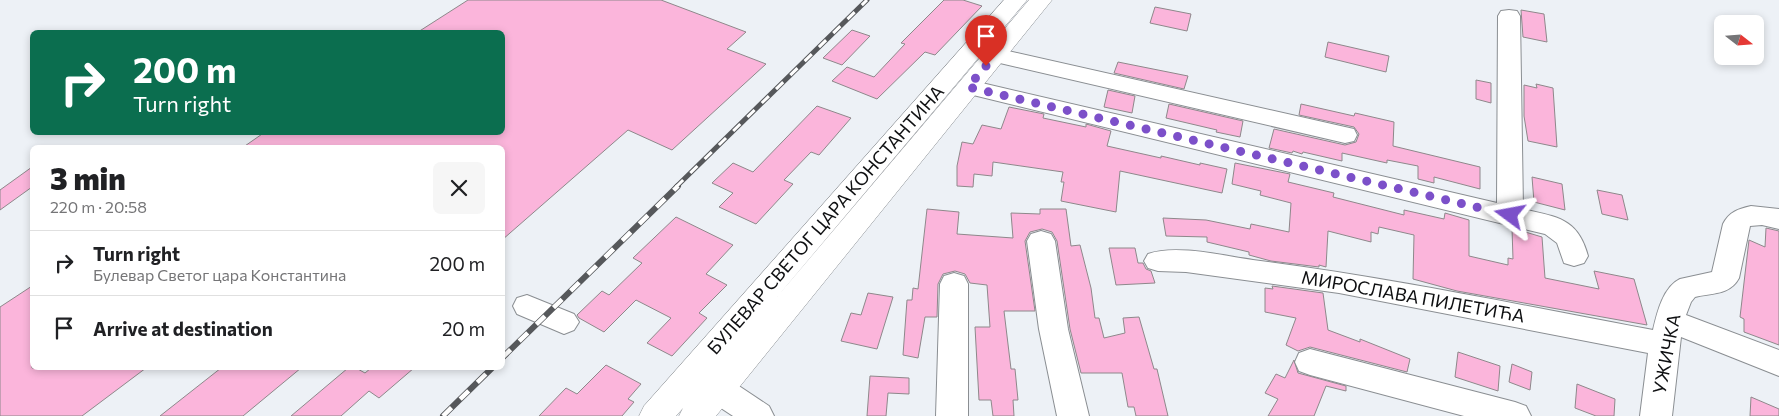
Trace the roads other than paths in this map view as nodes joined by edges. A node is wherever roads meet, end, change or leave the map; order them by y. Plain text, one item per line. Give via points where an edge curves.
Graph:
1 (1016, 0) edge
2 (1041, 0) edge
3 (1509, 16) dead end
4 (995, 55) junction
5 (968, 87) junction
6 (1345, 135) dead end
7 (1510, 215) junction
8 (1779, 219) edge
9 (1040, 241) dead end
10 (1574, 256) dead end
11 (1158, 261) dead end
12 (954, 284) dead end
13 (526, 306) dead end
14 (564, 322) dead end
15 (1668, 333) junction
16 (1310, 362) dead end
17 (1779, 363) edge
18 (706, 381) junction
19 (656, 416) edge
20 (696, 416) edge
21 (758, 416) edge
22 (952, 416) edge
23 (1072, 416) edge
24 (1515, 416) edge
25 (1656, 416) edge

1 - 18 main road, БУЛЕВАР СВЕТОГ ЦАРА КОНСТАНТИНА
2 - 4 main road, БУЛЕВАР СВЕТОГ ЦАРА КОНСТАНТИНА
3 - 7 street
4 - 5 main road, БУЛЕВАР СВЕТОГ ЦАРА КОНСТАНТИНА
4 - 6 street
5 - 7 street
5 - 18 main road, БУЛЕВАР СВЕТОГ ЦАРА КОНСТАНТИНА
7 - 10 street via 1564,232
8 - 15 street, УЖИЧКА via 1750,214 1741,217 1736,224 1726,278 1684,290
9 - 23 street via 1058,356
11 - 15 street, МИРОСЛАВА ПИЛЕТИЋА via 1339,282
12 - 22 street
13 - 14 street
15 - 17 street, МИРОСЛАВА ПИЛЕТИЋА
15 - 25 street, УЖИЧКА
16 - 24 street
18 - 19 main road, БУЛЕВАР СВЕТОГ ЦАРА КОНСТАНТИНА
18 - 20 main road, БУЛЕВАР СВЕТОГ ЦАРА КОНСТАНТИНА
18 - 21 street

